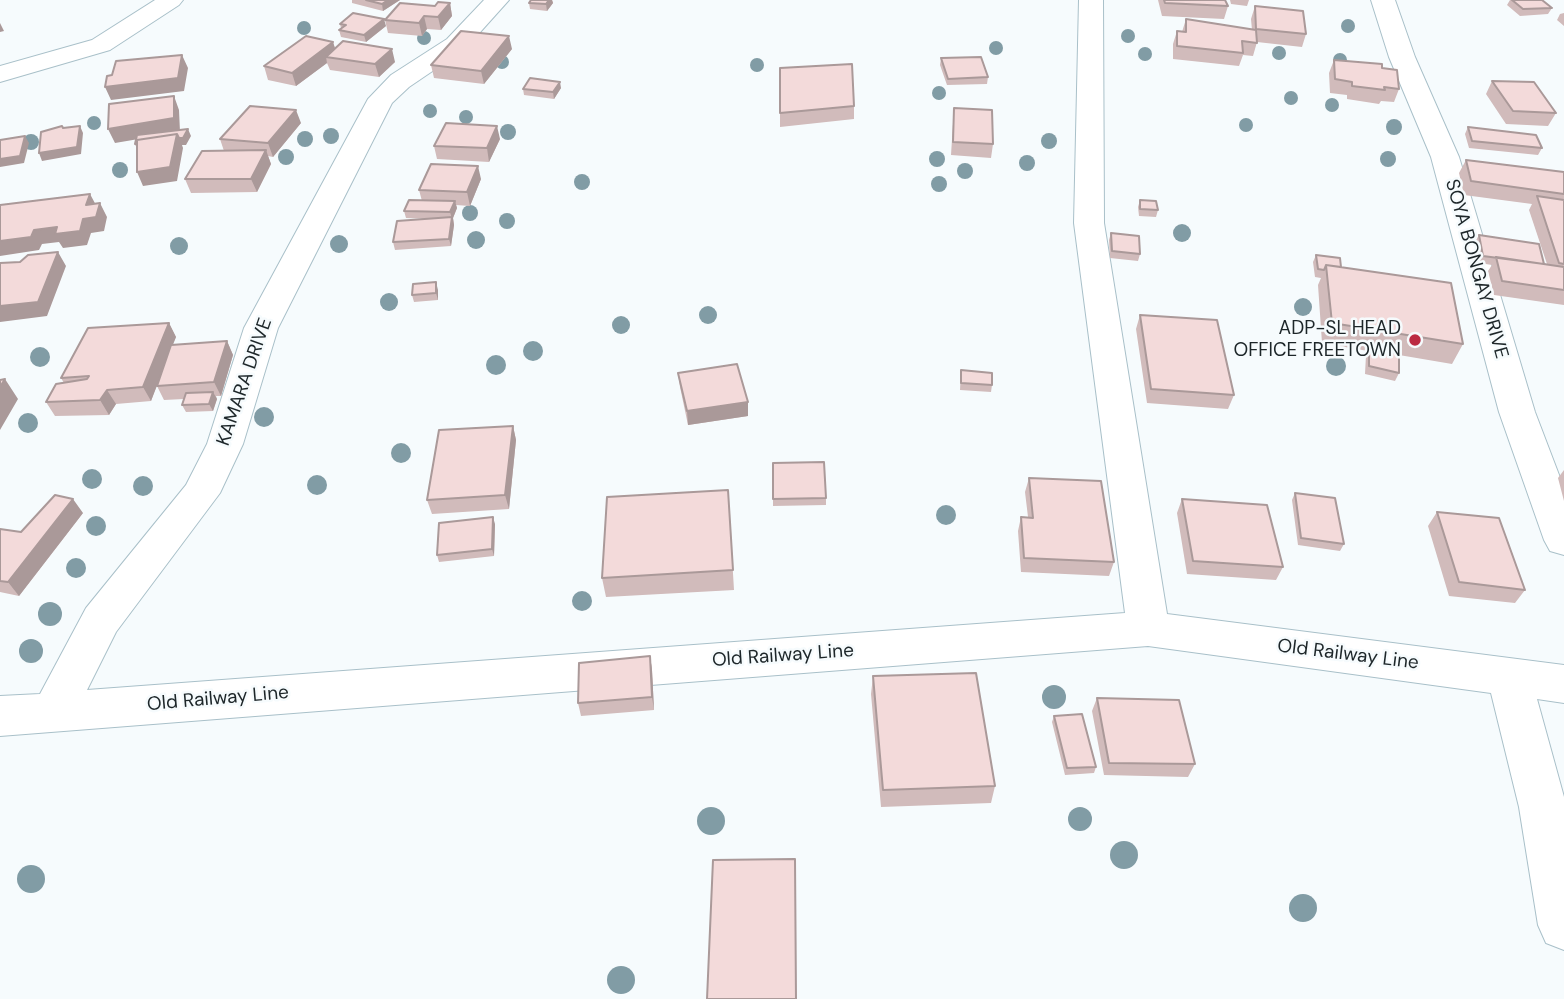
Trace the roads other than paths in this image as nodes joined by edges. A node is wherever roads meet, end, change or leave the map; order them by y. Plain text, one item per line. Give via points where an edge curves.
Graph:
1 (171, 0) edge
2 (497, 0) edge
3 (1091, 0) edge
4 (1383, 0) edge
5 (0, 74) edge
6 (1564, 540) edge
7 (1148, 629) junction
8 (1509, 676) junction
9 (1564, 684) edge
10 (53, 712) junction
11 (0, 716) edge
12 (1564, 925) edge

1 - 5 street via 101,45
2 - 10 street, KAMARA DRIVE via 456,44 381,99 261,328 225,444 201,493 101,621
3 - 7 street via 1089,223
4 - 6 street, SOYA BONGAY DRIVE via 1445,157 1517,412
7 - 8 street, Old Railway Line
7 - 10 street, Old Railway Line
8 - 9 street, Old Railway Line
8 - 12 street via 1542,807
10 - 11 street, Old Railway Line

